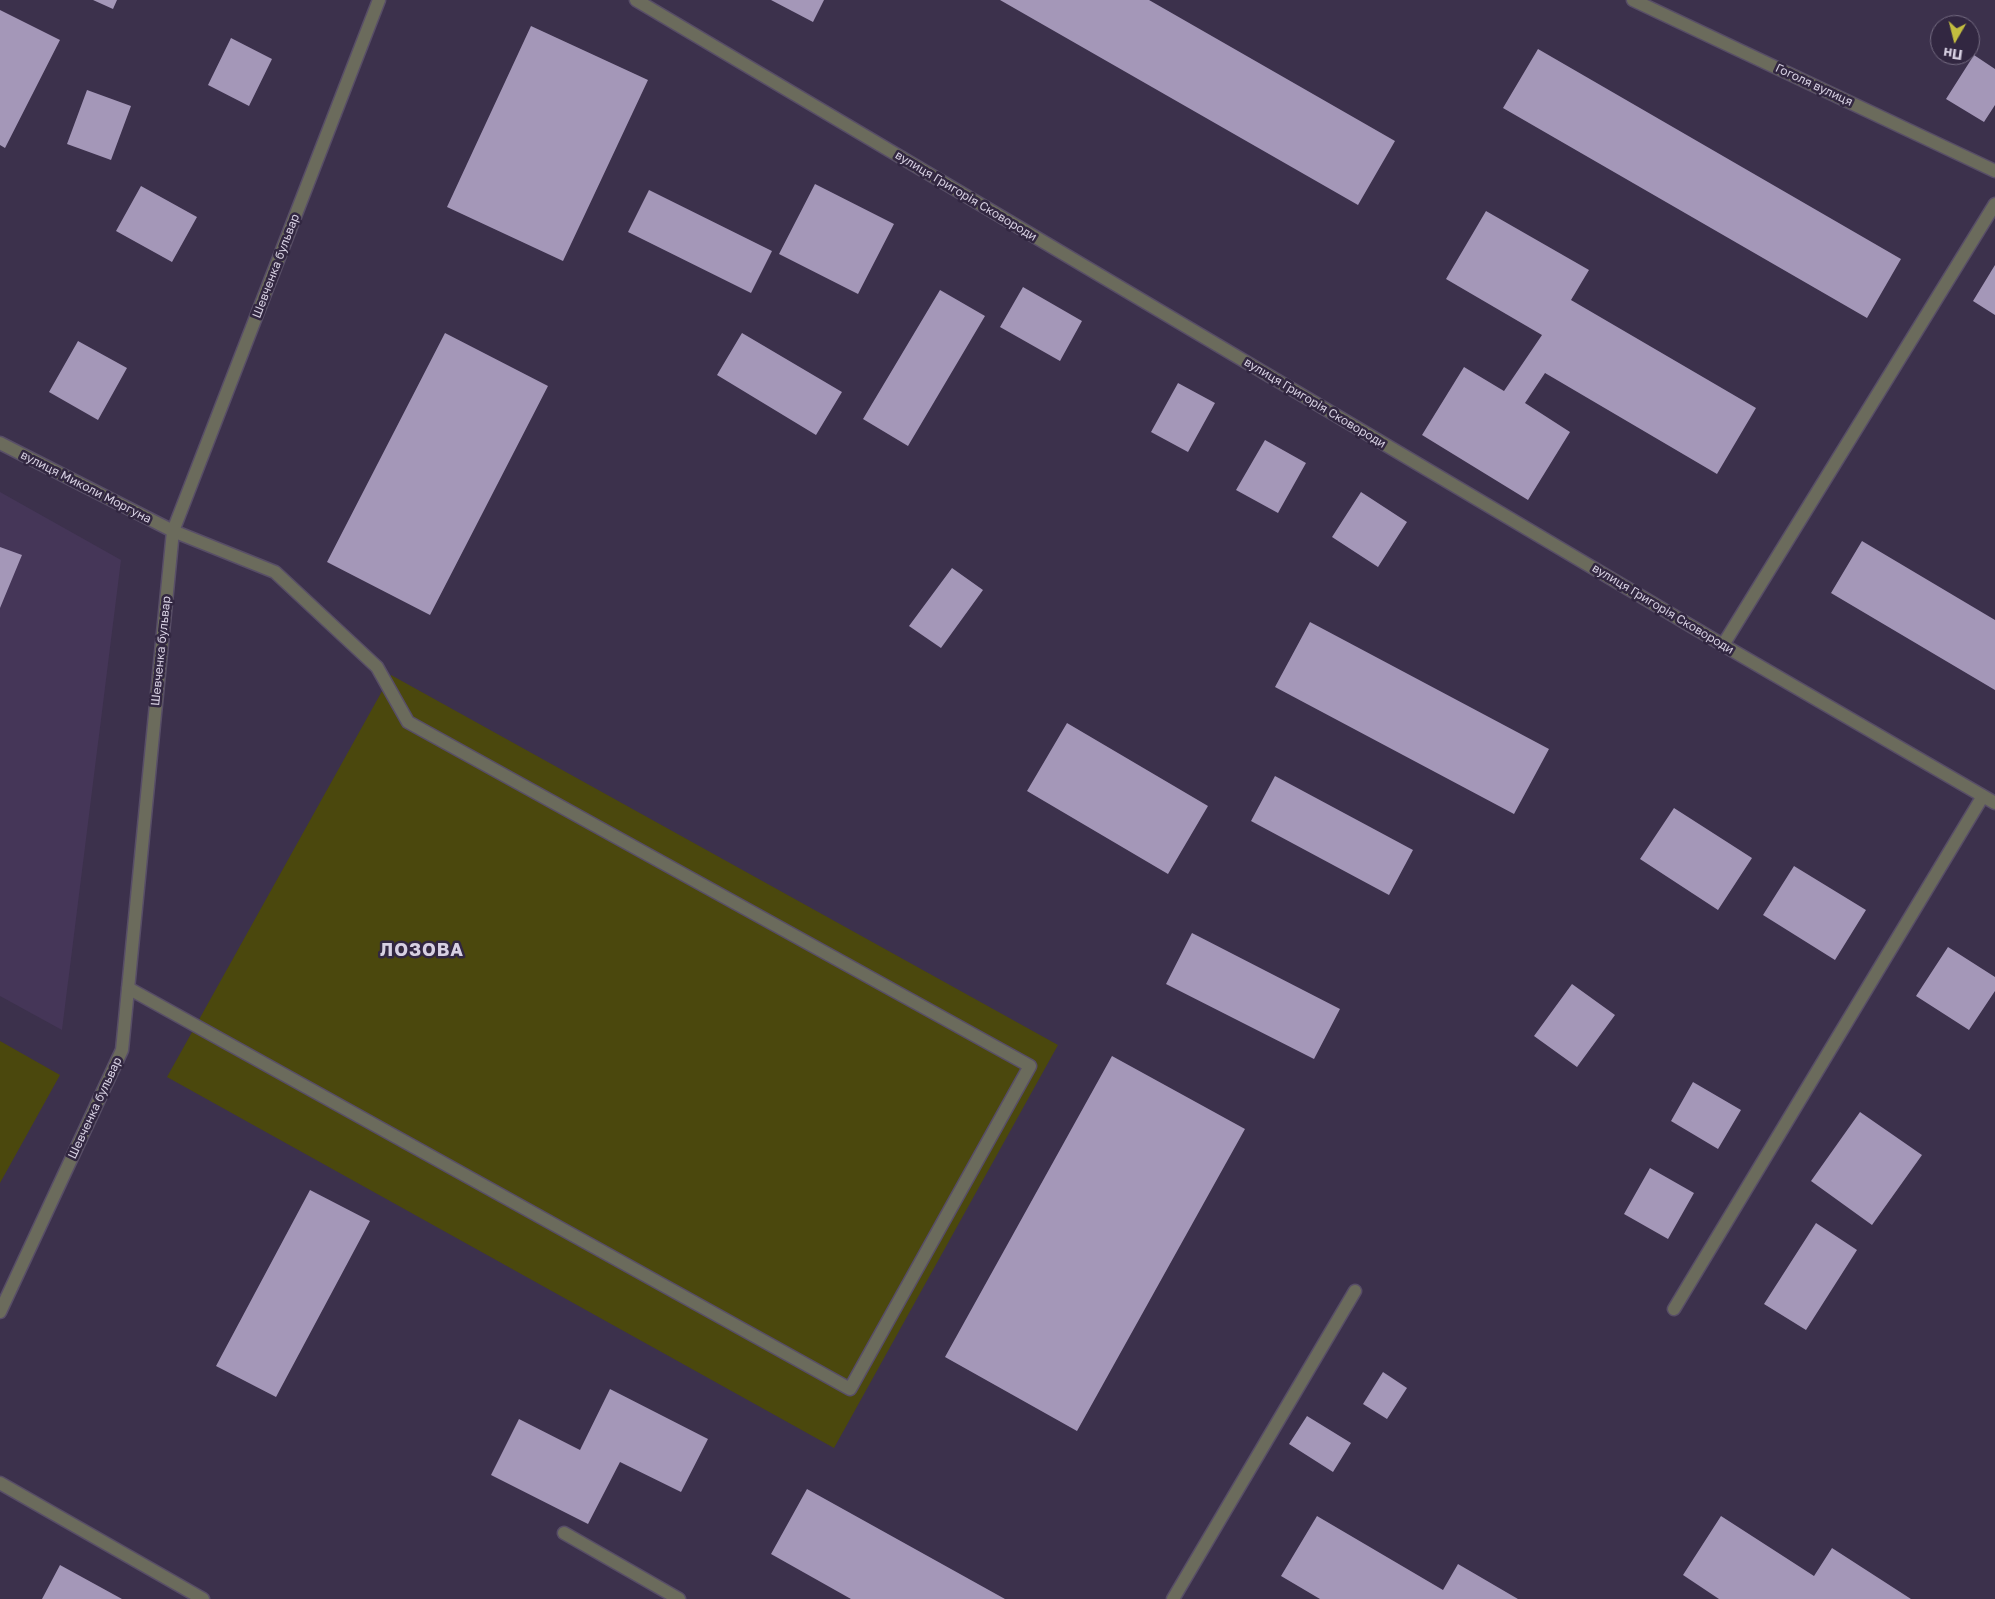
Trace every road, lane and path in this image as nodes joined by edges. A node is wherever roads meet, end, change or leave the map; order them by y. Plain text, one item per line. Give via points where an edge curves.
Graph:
1 (379, 0) edge
2 (636, 0) edge
3 (1633, 0) edge
4 (1995, 171) edge
5 (1995, 204) edge
6 (0, 443) edge
7 (173, 531) junction
8 (1723, 645) junction
9 (1983, 796) junction
10 (1995, 803) edge
11 (128, 988) junction
12 (1354, 1291) dead end
13 (1674, 1309) dead end
14 (0, 1312) edge
15 (0, 1483) edge
16 (564, 1533) dead end
17 (203, 1599) edge
18 (679, 1599) edge
19 (1173, 1599) edge

1 - 7 street, Шевченка бульвар
2 - 8 street, вулиця Григорія Сковороди
3 - 4 street, Гоголя вулиця
5 - 8 street
6 - 7 street, вулиця Миколи Моргуна
7 - 11 street, Шевченка бульвар
7 - 11 street, вулиця Миколи Моргуна via 275,572 377,667 408,722 1030,1066 850,1389
8 - 9 street, вулиця Григорія Сковороди
9 - 10 street, вулиця Григорія Сковороди
9 - 13 street
11 - 14 street, Шевченка бульвар via 122,1050
12 - 19 street
15 - 17 street
16 - 18 street

